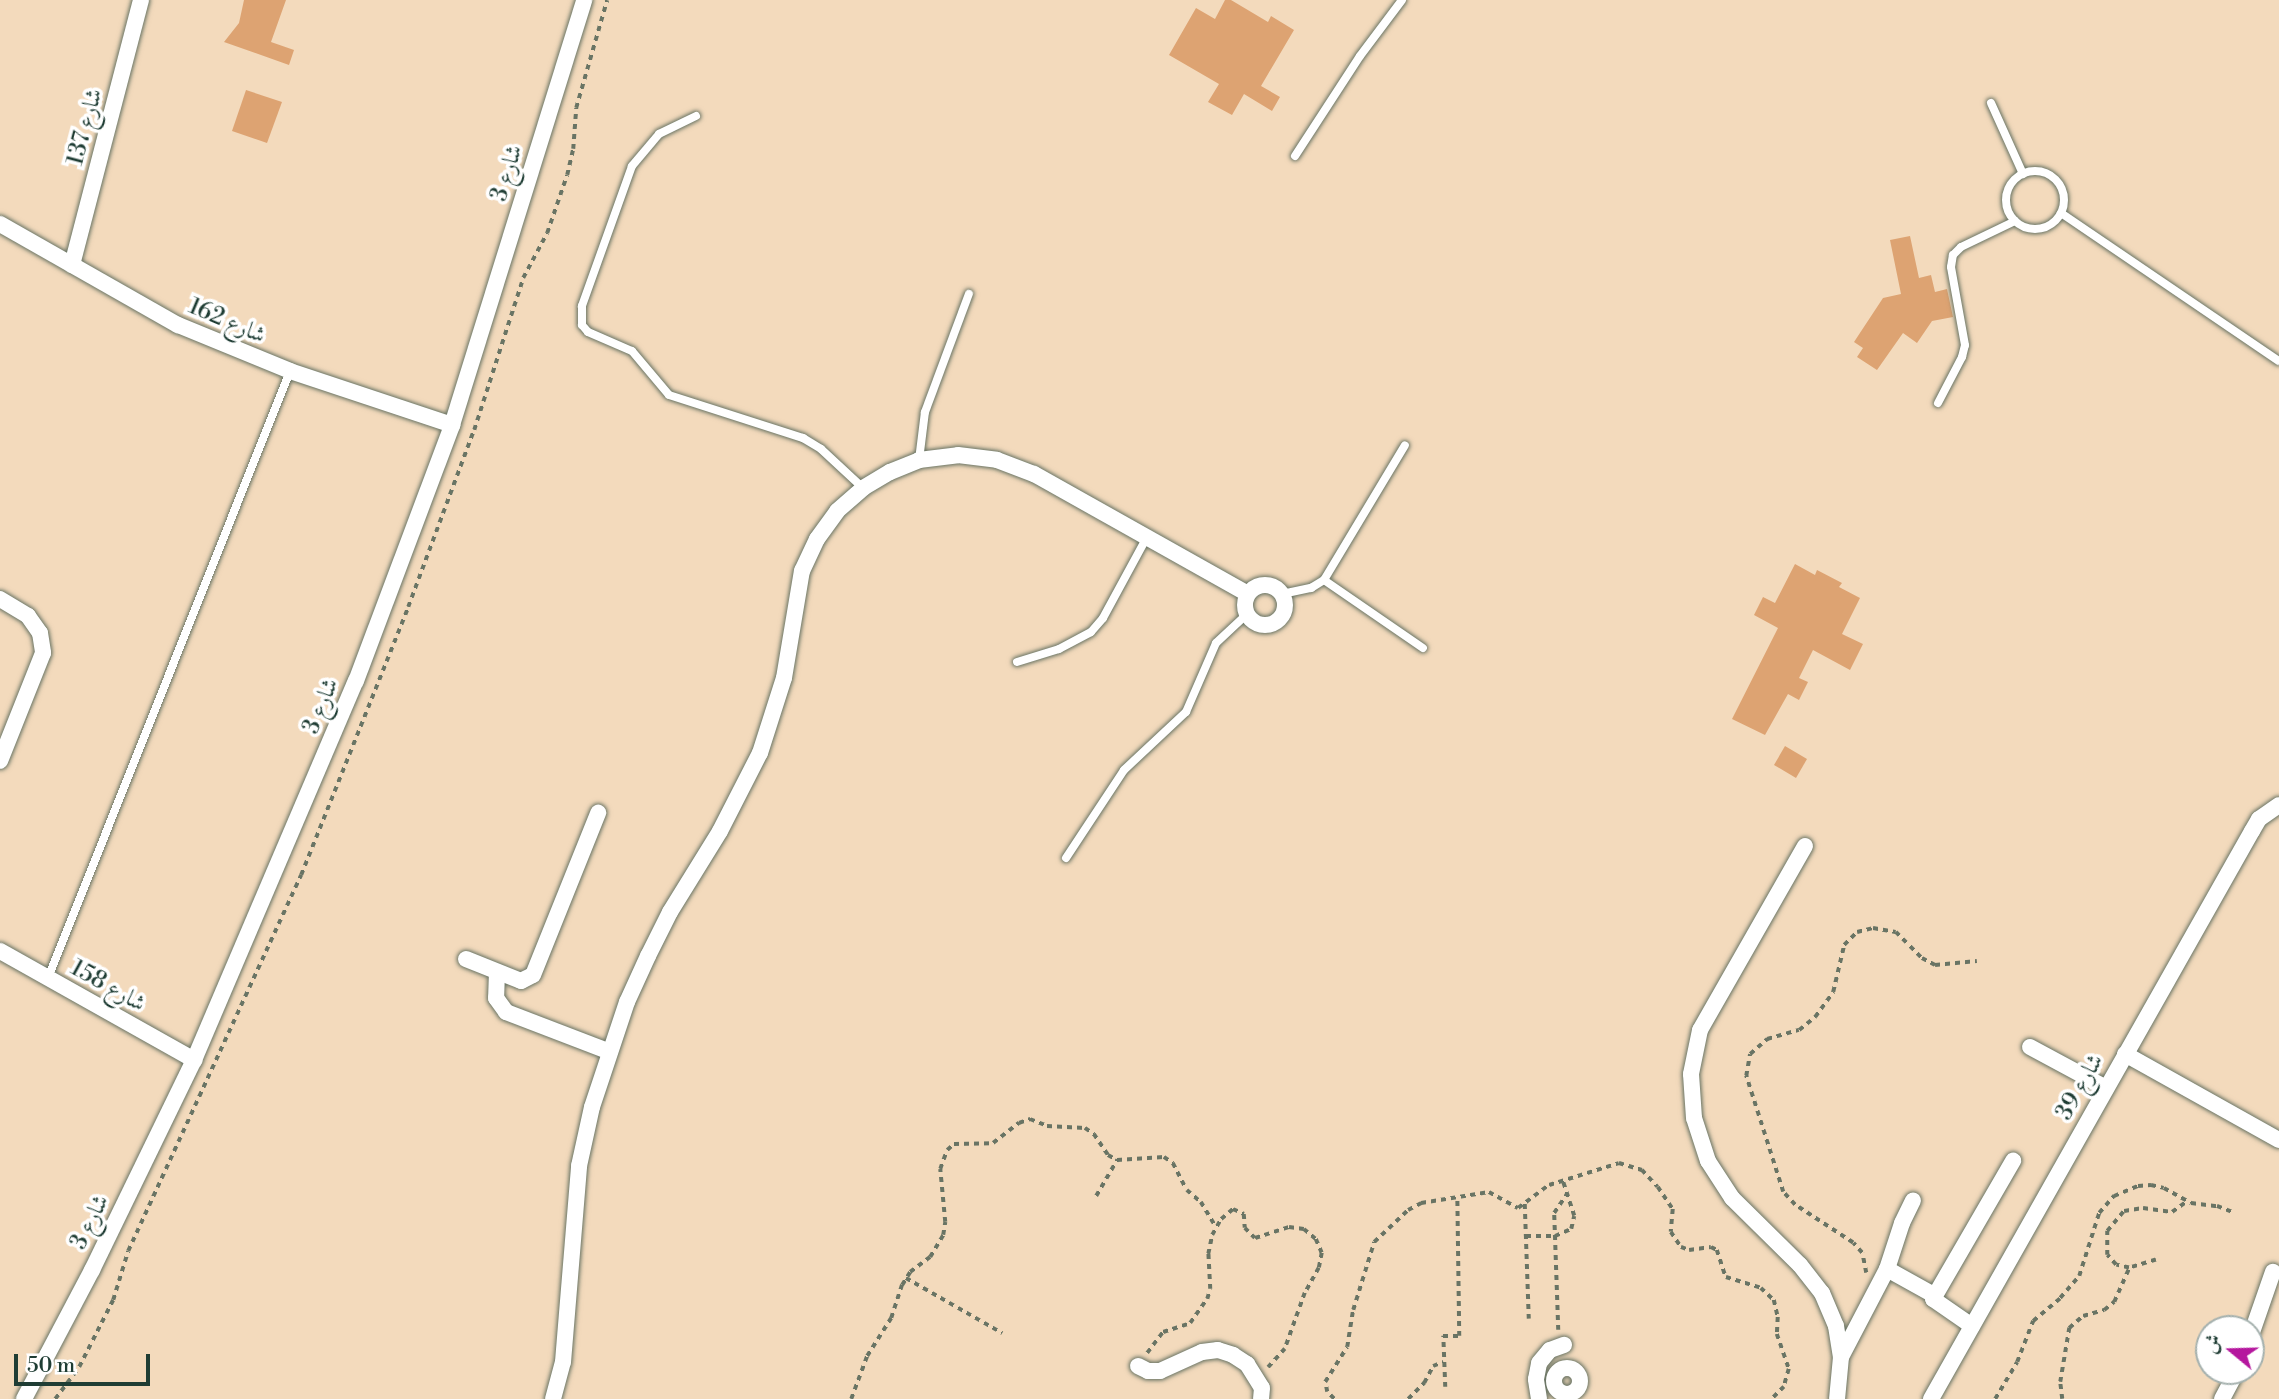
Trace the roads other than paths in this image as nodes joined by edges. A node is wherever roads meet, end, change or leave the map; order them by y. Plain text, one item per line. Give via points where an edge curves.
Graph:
1 (141, 0) edge
2 (584, 0) edge
3 (1402, 0) edge
4 (1991, 103) dead end
5 (696, 116) dead end
6 (1295, 156) dead end
7 (2023, 174) junction
8 (2061, 213) junction
9 (2015, 221) junction
10 (0, 224) edge
11 (72, 265) junction
12 (970, 294) dead end
13 (2279, 361) edge
14 (290, 371) junction
15 (1938, 403) dead end
16 (452, 425) junction
17 (1405, 445) dead end
18 (919, 460) junction
19 (863, 488) junction
20 (1147, 537) junction
21 (1324, 580) junction
22 (1248, 594) junction
23 (1282, 594) junction
24 (0, 599) edge
25 (1247, 614) junction
26 (1423, 648) dead end
27 (1017, 663) dead end
28 (0, 761) edge
29 (2279, 805) edge
30 (598, 813) dead end
31 (1805, 845) dead end
32 (1066, 858) dead end
33 (0, 951) edge
34 (466, 959) dead end
35 (497, 972) junction
36 (48, 978) junction
37 (2030, 1046) dead end
38 (610, 1052) junction
39 (2125, 1054) junction
40 (194, 1060) junction
41 (2106, 1088) junction
42 (2279, 1140) edge
43 (2013, 1161) dead end
44 (1913, 1200) dead end
45 (1888, 1269) junction
46 (2273, 1272) dead end
47 (1934, 1296) junction
48 (2258, 1315) edge
49 (1972, 1326) junction
50 (1841, 1357) junction
51 (1138, 1366) road end
52 (1567, 1396) edge
53 (24, 1399) edge
54 (553, 1399) edge
55 (1261, 1399) edge
56 (1539, 1399) edge
57 (1837, 1399) edge
58 (1931, 1399) edge

1 - 11 street, شارع 137
2 - 16 street, شارع 3
3 - 6 lane
4 - 7 lane
5 - 19 lane via 659,134 632,166 582,306 582,325 632,352 669,395 803,438
7 - 8 lane via 2039,172 2053,177 2064,198
7 - 9 lane via 2011,184 2006,199
8 - 9 lane via 2043,228 2028,229
8 - 13 lane
9 - 15 lane via 1953,255 1951,267 1965,345
10 - 11 street, شارع 162
11 - 14 street, شارع 162 via 178,325
12 - 18 lane via 925,412
14 - 16 street, شارع 162
14 - 36 lane
16 - 40 street, شارع 3 via 356,681
17 - 21 lane
18 - 19 street
18 - 20 street via 958,455 997,460 1034,474
19 - 38 street via 837,511 802,571 784,678 760,752 653,945
20 - 22 street
20 - 27 lane via 1091,632
21 - 23 lane
21 - 26 lane
22 - 23 street via 1265,584
22 - 25 street
23 - 25 street via 1285,606 1275,623 1255,623
24 - 28 street via 28,615 40,633 43,653
25 - 32 lane via 1216,643 1186,712 1124,770
29 - 39 street, شارع 39 via 2259,819
30 - 35 street via 533,975 521,981
31 - 50 street via 1700,1030 1691,1074 1694,1118 1708,1161 1732,1198 1822,1293 1836,1326
33 - 36 street, شارع 158
34 - 35 street
35 - 38 street via 496,998 506,1012
36 - 40 street, شارع 158
37 - 41 street
38 - 54 street via 579,1166 563,1362
39 - 41 street, شارع 39
39 - 42 street
40 - 53 street, شارع 3
41 - 49 street, شارع 39
43 - 47 street
44 - 45 street
45 - 47 street
45 - 50 street
46 - 48 street
47 - 49 street via 1934,1302
49 - 58 street, شارع 39
50 - 57 street
51 - 55 street via 1160,1371 1202,1352 1218,1350 1247,1364 1262,1388
52 - 56 street via 1576,1391 1580,1381 1575,1371 1565,1369 1562,1343 1544,1355 1536,1371

